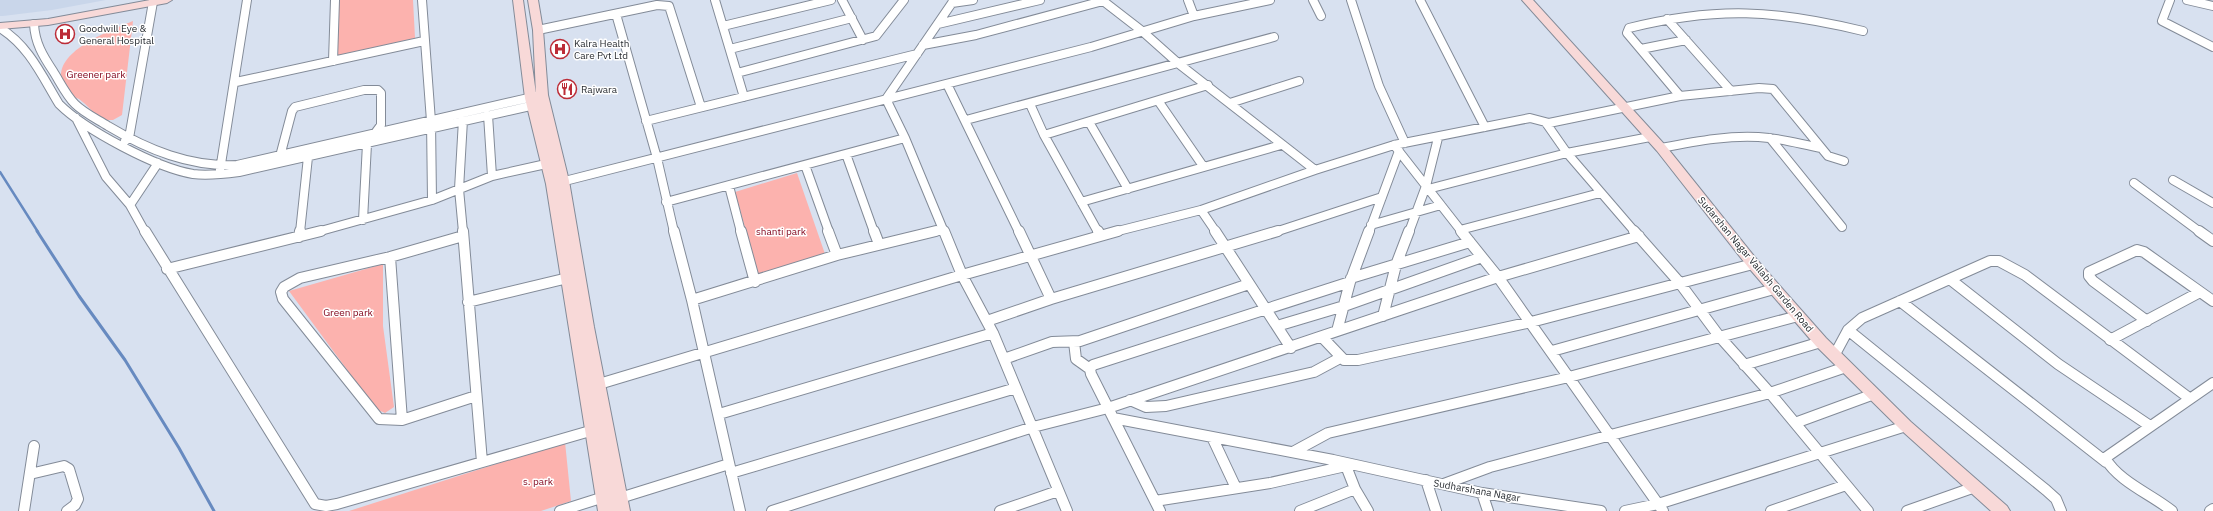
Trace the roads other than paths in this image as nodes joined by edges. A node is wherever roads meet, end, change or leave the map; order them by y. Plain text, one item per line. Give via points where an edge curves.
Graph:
1 (167, 0) edge
2 (247, 0) edge
3 (335, 0) edge
4 (422, 0) edge
5 (518, 0) edge
6 (534, 0) edge
7 (831, 0) edge
8 (842, 0) edge
9 (904, 0) edge
10 (973, 0) edge
11 (1040, 0) edge
12 (1103, 0) edge
13 (1188, 0) edge
14 (1270, 0) edge
15 (1313, 0) edge
16 (1351, 0) edge
17 (1420, 0) edge
18 (1527, 0) edge
19 (2170, 0) edge
20 (2187, 0) edge
21 (718, 1) edge
22 (153, 2) junction
23 (664, 2) edge
24 (953, 2) edge
25 (2213, 6) edge
26 (616, 14) junction
27 (1194, 16) junction
28 (1321, 16) dead end
29 (852, 18) junction
30 (1667, 19) junction
31 (34, 24) junction
32 (938, 24) junction
33 (722, 26) junction
34 (0, 27) edge
35 (538, 30) junction
36 (1142, 31) junction
37 (1862, 31) dead end
38 (34, 37) junction
39 (1274, 37) dead end
40 (863, 40) junction
41 (1686, 40) junction
42 (424, 41) junction
43 (19, 42) junction
44 (923, 45) junction
45 (2213, 47) edge
46 (730, 49) junction
47 (1641, 49) junction
48 (917, 54) junction
49 (333, 61) junction
50 (1179, 64) junction
51 (737, 73) junction
52 (1299, 81) dead end
53 (236, 82) junction
54 (947, 84) junction
55 (1208, 85) junction
56 (1731, 91) junction
57 (1680, 96) junction
58 (744, 97) junction
59 (886, 99) junction
60 (537, 100) junction
61 (1158, 102) junction
62 (1230, 103) junction
63 (1030, 104) junction
64 (701, 107) junction
65 (1622, 107) junction
66 (488, 115) junction
67 (76, 118) junction
68 (463, 120) junction
69 (966, 120) junction
70 (646, 121) junction
71 (1089, 122) junction
72 (1546, 123) junction
73 (431, 124) junction
74 (1484, 127) junction
75 (374, 134) junction
76 (1044, 135) junction
77 (1650, 137) junction
78 (129, 138) junction
79 (905, 138) junction
80 (1438, 138) junction
81 (1770, 138) junction
82 (1405, 143) junction
83 (121, 144) junction
84 (367, 144) junction
85 (1281, 145) junction
86 (1397, 148) junction
87 (1661, 148) junction
88 (1821, 148) junction
89 (1567, 153) junction
90 (846, 154) junction
91 (308, 157) junction
92 (657, 158) junction
93 (279, 159) junction
94 (1844, 161) dead end
95 (158, 163) junction
96 (546, 164) junction
97 (806, 165) junction
98 (222, 166) junction
99 (1203, 166) junction
100 (1315, 170) junction
101 (215, 175) junction
102 (492, 176) junction
103 (2173, 180) dead end
104 (558, 182) junction
105 (2134, 183) dead end
106 (729, 186) junction
107 (1427, 187) junction
108 (459, 189) junction
109 (1128, 189) junction
110 (1600, 193) junction
111 (1382, 197) junction
112 (432, 200) junction
113 (666, 202) junction
114 (1081, 202) junction
115 (2213, 203) edge
116 (130, 205) junction
117 (1441, 205) junction
118 (1201, 210) junction
119 (1416, 212) junction
120 (363, 220) junction
121 (1371, 225) junction
122 (1842, 227) dead end
123 (943, 229) junction
124 (1460, 230) junction
125 (1100, 235) junction
126 (464, 236) junction
127 (1639, 236) junction
128 (299, 237) junction
129 (2213, 240) edge
130 (1470, 242) junction
131 (879, 244) junction
132 (1227, 247) junction
133 (837, 255) junction
134 (1029, 256) junction
135 (390, 257) junction
136 (1482, 257) junction
137 (1753, 264) junction
138 (1396, 266) junction
139 (167, 269) junction
140 (962, 275) junction
141 (573, 276) junction
142 (1498, 277) junction
143 (1351, 280) junction
144 (1951, 280) junction
145 (755, 282) junction
146 (1679, 282) junction
147 (1249, 284) junction
148 (1390, 289) junction
149 (1774, 289) junction
150 (2200, 292) junction
151 (1051, 299) junction
152 (692, 300) junction
153 (1900, 301) junction
154 (2213, 301) edge
155 (468, 302) junction
156 (1344, 306) junction
157 (1267, 310) junction
158 (1700, 310) junction
159 (1383, 316) junction
160 (1798, 316) junction
161 (987, 321) junction
162 (2147, 321) junction
163 (1531, 322) junction
164 (1277, 326) junction
165 (1848, 330) junction
166 (1337, 331) junction
167 (993, 333) junction
168 (1719, 336) junction
169 (1322, 337) junction
170 (2110, 340) junction
171 (1074, 342) junction
172 (1822, 342) junction
173 (1291, 348) junction
174 (1552, 351) junction
175 (703, 352) junction
176 (1834, 356) junction
177 (1340, 358) junction
178 (1004, 359) junction
179 (1744, 365) junction
180 (1846, 367) junction
181 (1090, 369) junction
182 (1569, 377) junction
183 (2213, 383) edge
184 (599, 384) junction
185 (1016, 388) junction
186 (1770, 393) junction
187 (1874, 394) junction
188 (476, 396) junction
189 (2189, 398) junction
190 (1130, 400) junction
191 (1108, 408) junction
192 (719, 414) junction
193 (1113, 418) junction
194 (402, 420) junction
195 (1795, 423) junction
196 (606, 426) junction
197 (1906, 426) junction
198 (2150, 426) junction
199 (1033, 427) junction
200 (593, 431) junction
201 (1212, 437) junction
202 (1612, 437) junction
203 (34, 446) dead end
204 (1293, 452) junction
205 (1819, 452) junction
206 (482, 462) junction
207 (2106, 462) junction
208 (1350, 465) junction
209 (730, 469) junction
210 (30, 474) junction
211 (1426, 480) junction
212 (1444, 484) junction
213 (1846, 485) junction
214 (1975, 487) junction
215 (1236, 488) junction
216 (1355, 489) junction
217 (1058, 491) junction
218 (1482, 492) junction
219 (604, 496) junction
220 (621, 505) edge
221 (1158, 506) edge
222 (1558, 507) edge
223 (1660, 507) edge
224 (316, 508) edge
225 (2213, 509) edge
226 (24, 511) edge
227 (67, 511) edge
228 (560, 511) edge
229 (606, 511) edge
230 (740, 511) edge
231 (772, 511) edge
232 (1000, 511) edge
233 (1067, 511) edge
234 (1300, 511) edge
235 (1368, 511) edge
236 (1436, 511) edge
237 (1488, 511) edge
238 (1601, 511) edge
239 (1625, 511) edge
240 (1771, 511) edge
241 (1868, 511) edge
242 (1907, 511) edge
243 (2002, 511) edge
244 (2061, 511) edge
245 (2172, 511) edge
246 (2210, 511) edge

1 - 22 street
2 - 53 street
3 - 49 street
4 - 42 street
5 - 60 street
6 - 35 street
7 - 33 street
8 - 29 street
9 - 40 street via 880,33
10 - 24 street
11 - 32 street
12 - 36 street
12 - 44 street via 976,35
13 - 27 street
14 - 27 street
15 - 28 street
16 - 82 street via 1379,86
17 - 74 street
18 - 65 street, Sudarshan Nagar Vallabh Garden Road
19 - 45 street via 2162,21
20 - 25 street
21 - 33 street
22 - 31 street
22 - 78 street
23 - 26 street
23 - 64 street via 671,8
24 - 32 street
26 - 35 street
26 - 70 street
27 - 36 street
29 - 40 street
29 - 46 street
30 - 37 street via 1713,14 1772,13
30 - 41 street
30 - 47 street via 1627,30
31 - 34 street
31 - 38 street
32 - 44 street
33 - 46 street
34 - 43 street
35 - 60 street
36 - 50 street
36 - 54 street via 1091,47
38 - 43 street
38 - 78 street via 67,95 78,107
39 - 50 street
40 - 51 street
41 - 47 street
41 - 56 street
42 - 49 street
42 - 73 street
43 - 67 street via 59,104
44 - 48 street
46 - 51 street
47 - 57 street
48 - 58 street
48 - 59 street
49 - 53 street
50 - 55 street
50 - 63 street
51 - 58 street
52 - 62 street
53 - 98 street
54 - 59 street
54 - 69 street
55 - 61 street
55 - 62 street
56 - 57 street
56 - 88 street via 1773,89
57 - 65 street
58 - 64 street
59 - 79 street
59 - 92 street
60 - 66 street
60 - 73 street
60 - 96 street
60 - 104 street
61 - 71 street
61 - 99 street
62 - 85 street
63 - 69 street
63 - 76 street
64 - 70 street
65 - 72 street
65 - 77 street, Sudarshan Nagar Vallabh Garden Road
66 - 68 street
66 - 102 street
67 - 83 street
67 - 116 street via 106,177
68 - 73 street
68 - 108 street
69 - 134 street
70 - 92 street
71 - 76 street
71 - 109 street
72 - 74 street via 1530,118
72 - 89 street
73 - 75 street
73 - 84 street
73 - 112 street
74 - 80 street
75 - 84 street
75 - 93 street
75 - 93 street via 381,125 381,93 372,89 302,104 292,111
76 - 114 street
77 - 87 street, Sudarshan Nagar Vallabh Garden Road
77 - 89 street
78 - 83 street
78 - 98 street via 170,155 202,164
79 - 90 street
79 - 123 street
80 - 82 street
80 - 107 street
81 - 87 street via 1718,138
81 - 88 street
81 - 122 street
82 - 86 street
83 - 95 street
84 - 91 street
84 - 120 street
85 - 99 street
85 - 100 street
86 - 100 street
86 - 107 street
86 - 111 street
87 - 137 street, Sudarshan Nagar Vallabh Garden Road
88 - 94 street via 1831,158
89 - 107 street
89 - 110 street
90 - 97 street
90 - 131 street
91 - 93 street
91 - 128 street
92 - 104 street
92 - 113 street
93 - 98 street
93 - 101 street
95 - 101 street via 191,174
95 - 116 street
96 - 102 street
96 - 104 street
97 - 106 street
97 - 133 street
98 - 101 street
99 - 109 street
100 - 118 street
102 - 108 street
103 - 115 street
104 - 141 street
105 - 129 street
106 - 113 street
106 - 145 street
107 - 117 street
107 - 119 street
108 - 112 street
108 - 126 street
109 - 114 street
110 - 124 street
110 - 127 street
111 - 121 street
111 - 132 street
112 - 120 street
113 - 152 street
114 - 125 street
116 - 139 street
117 - 119 street
117 - 124 street
118 - 125 street
118 - 132 street
119 - 121 street
119 - 138 street
120 - 128 street
121 - 143 street
123 - 131 street
123 - 140 street
124 - 130 street
125 - 134 street
126 - 135 street
126 - 155 street
127 - 142 street
127 - 146 street
128 - 139 street
130 - 136 street
130 - 138 street
131 - 133 street
132 - 147 street
132 - 151 street
133 - 145 street
134 - 140 street
134 - 151 street
135 - 194 street
135 - 194 street via 300,278 284,287 281,292 283,299 379,419
136 - 142 street
136 - 148 street
137 - 146 street
137 - 149 street, Sudarshan Nagar Vallabh Garden Road
138 - 143 street
138 - 148 street
139 - 224 street
140 - 161 street
140 - 175 street
141 - 155 street
141 - 184 street
141 - 200 street
142 - 159 street
142 - 163 street
143 - 156 street
143 - 157 street
144 - 153 street
144 - 170 street via 1990,261 2003,262 2025,275
144 - 198 street via 2058,364
145 - 152 street
146 - 158 street
146 - 163 street
147 - 157 street
147 - 171 street
148 - 156 street
148 - 159 street
149 - 158 street
149 - 160 street, Sudarshan Nagar Vallabh Garden Road
150 - 154 street
150 - 162 street
150 - 162 street via 2151,255 2137,250 2089,272 2093,281
151 - 161 street
152 - 175 street
153 - 165 street via 1862,318
153 - 207 street
155 - 188 street
156 - 164 street
156 - 166 street
157 - 164 street
157 - 181 street via 1099,362
158 - 168 street
158 - 174 street
159 - 166 street
160 - 168 street
160 - 172 street, Sudarshan Nagar Vallabh Garden Road
161 - 167 street
162 - 170 street
163 - 174 street
163 - 177 street via 1358,360
164 - 173 street
165 - 176 street
165 - 244 street via 2046,490 2056,499
166 - 169 street
167 - 178 street
167 - 192 street
168 - 179 street
168 - 182 street
169 - 173 street
169 - 177 street
170 - 189 street
171 - 178 street via 1052,342
171 - 181 street via 1076,359
172 - 176 street, Sudarshan Nagar Vallabh Garden Road
172 - 179 street
173 - 190 street
174 - 182 street
175 - 184 street
175 - 192 street
176 - 180 street, Sudarshan Nagar Vallabh Garden Road
177 - 190 street via 1314,372 1166,406 1146,407
178 - 185 street
179 - 186 street
180 - 186 street
180 - 187 street, Sudarshan Nagar Vallabh Garden Road
181 - 191 street
182 - 202 street
182 - 204 street via 1328,433
183 - 189 street
184 - 196 street
185 - 199 street
185 - 209 street
186 - 195 street
186 - 202 street
187 - 195 street
187 - 197 street, Sudarshan Nagar Vallabh Garden Road
188 - 194 street
188 - 206 street
189 - 198 street
190 - 191 street
191 - 193 street
191 - 199 street
192 - 209 street
193 - 201 street, Sudharshana Nagar
193 - 221 street
195 - 205 street
196 - 200 street
196 - 220 street
197 - 205 street
197 - 214 street, Sudarshan Nagar Vallabh Garden Road
198 - 207 street via 2107,455
199 - 217 street
199 - 231 street
200 - 206 street
200 - 219 street
201 - 204 street, Sudharshana Nagar
201 - 215 street
202 - 212 street via 1490,467
202 - 223 street
203 - 210 street
204 - 208 street, Sudharshana Nagar
205 - 213 street
205 - 223 street
206 - 224 street
207 - 245 street
208 - 211 street, Sudharshana Nagar
208 - 215 street, Sudharshana Nagar
208 - 216 street
209 - 220 street
209 - 230 street
210 - 226 street
210 - 227 street via 56,466 69,469 78,499 76,505
211 - 212 street, Sudharshana Nagar
211 - 236 street
212 - 218 street, Sudharshana Nagar
213 - 240 street
213 - 241 street
214 - 242 street
214 - 243 street, Sudarshan Nagar Vallabh Garden Road
215 - 221 street, Sudharshana Nagar
216 - 234 street
216 - 235 street
217 - 232 street
217 - 233 street
218 - 222 street, Sudharshana Nagar
218 - 237 street
219 - 228 street
219 - 229 street
222 - 238 street, Sudharshana Nagar
223 - 239 street
225 - 246 street

